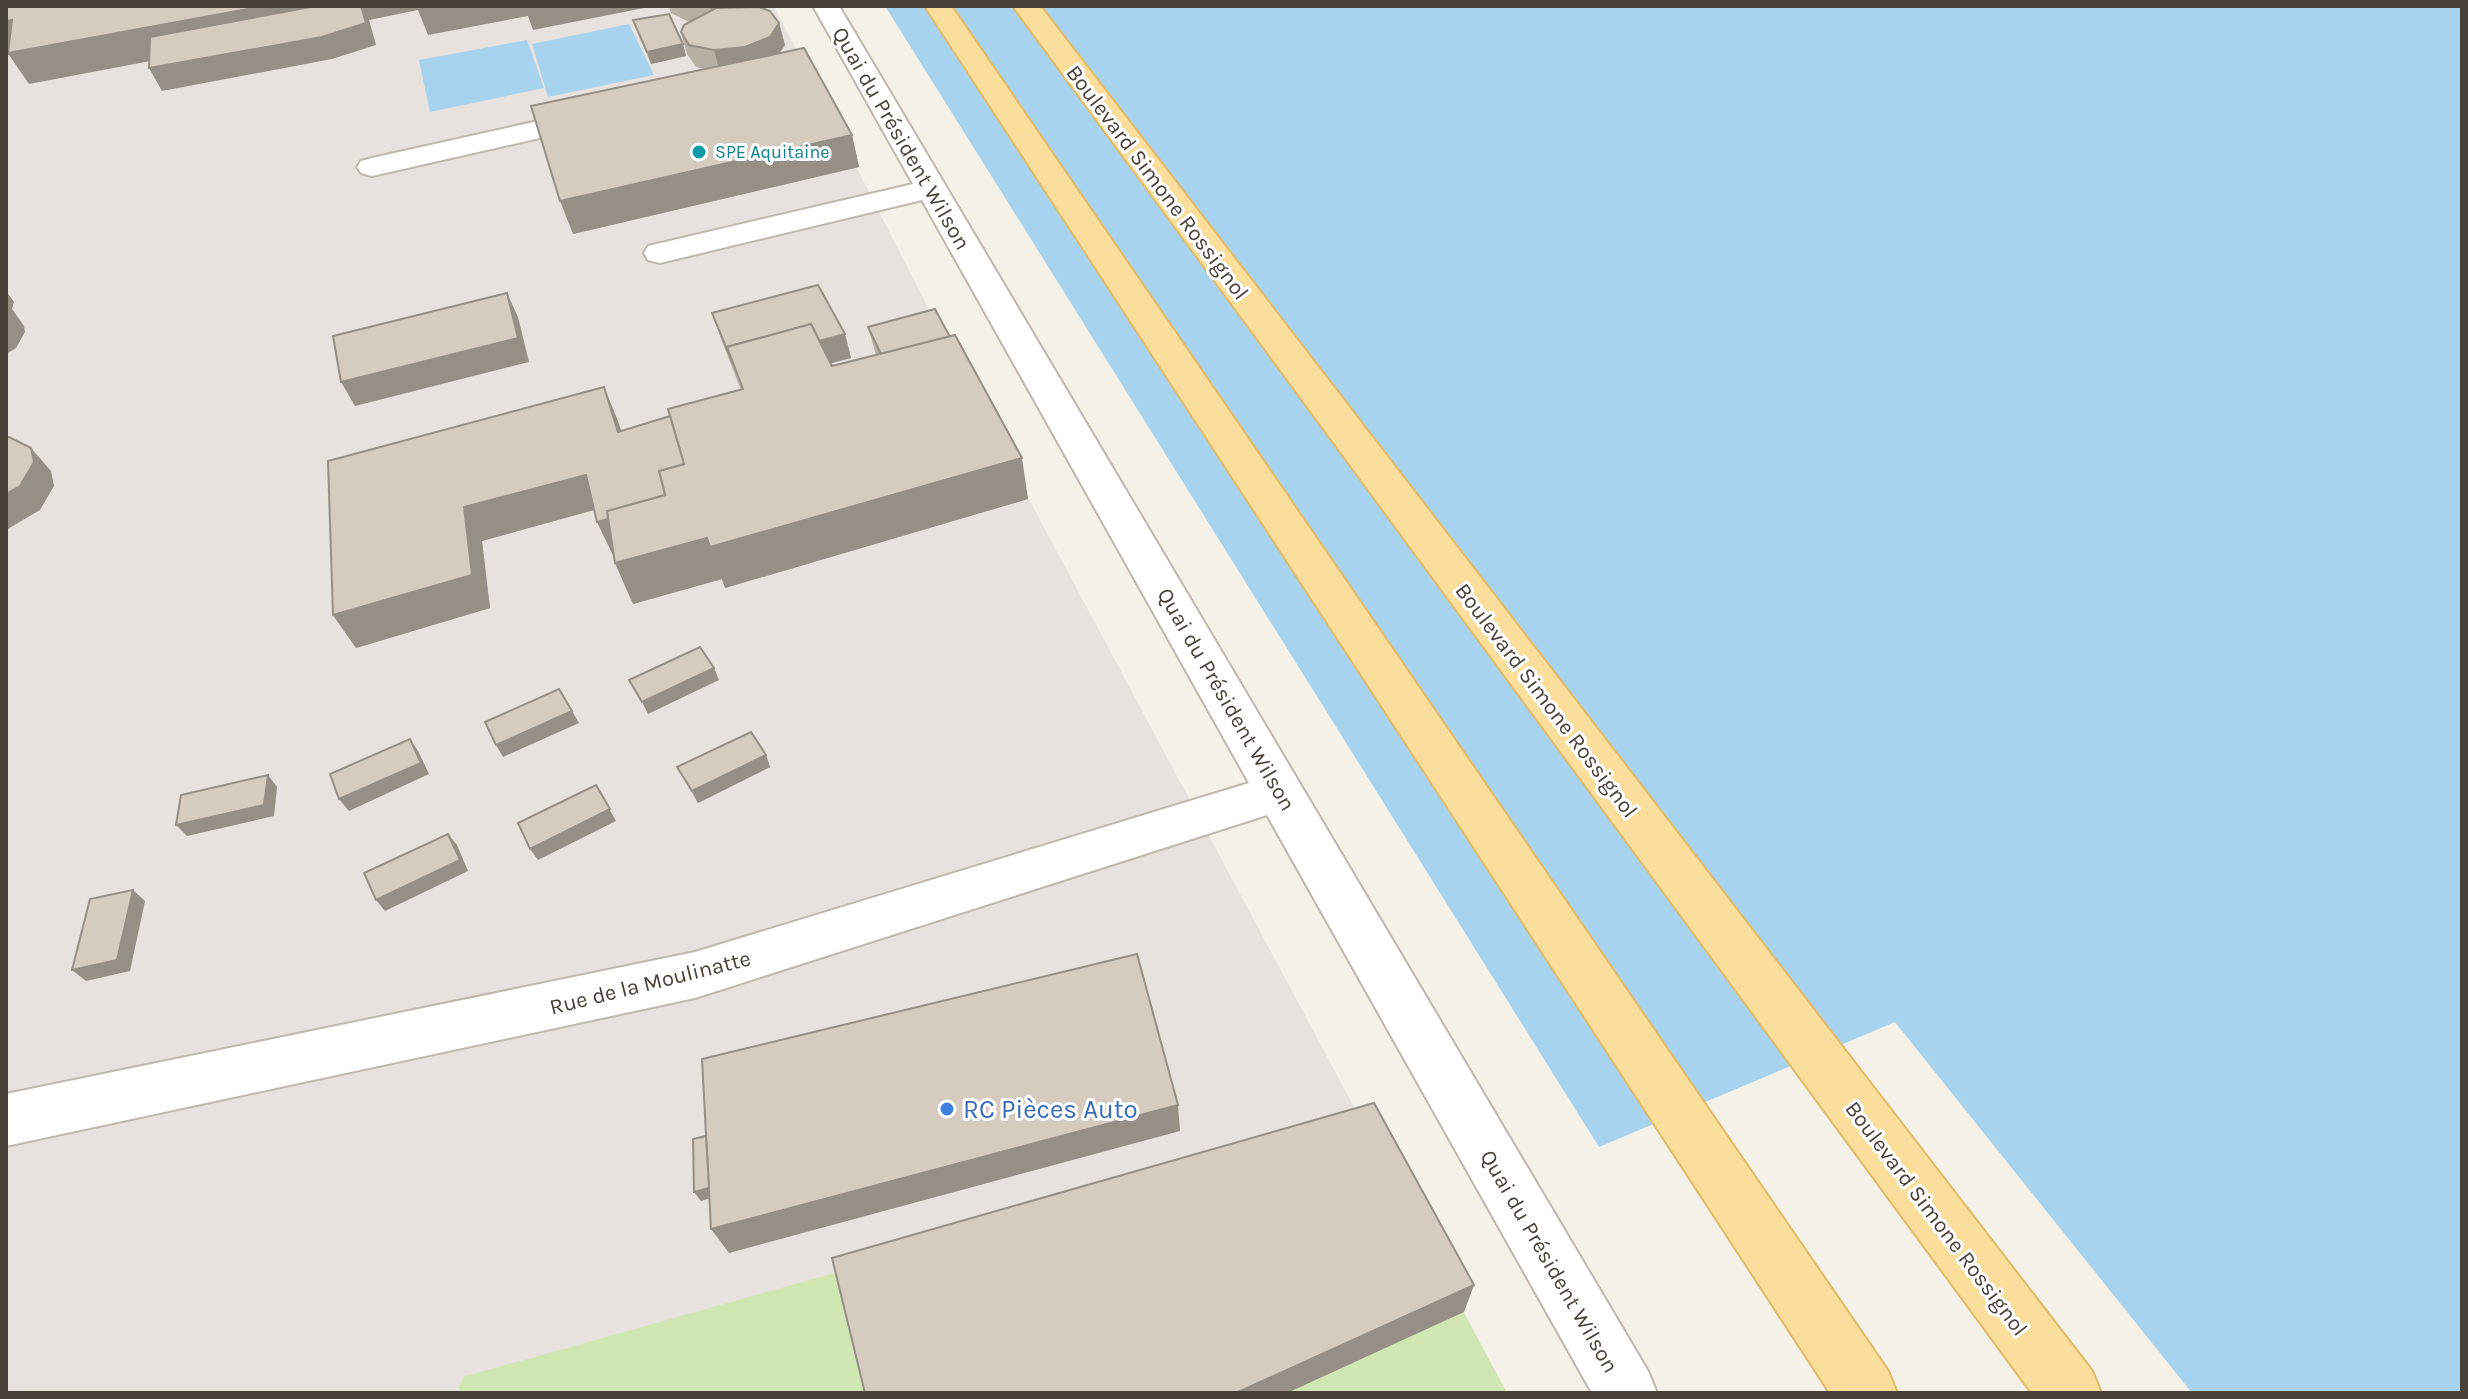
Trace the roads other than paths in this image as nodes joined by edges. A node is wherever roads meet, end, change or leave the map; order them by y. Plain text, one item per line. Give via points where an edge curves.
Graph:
1 (826, 6) edge
2 (938, 6) edge
3 (1026, 6) edge
4 (621, 112) edge
5 (372, 167) dead end
6 (930, 189) junction
7 (660, 253) dead end
8 (1280, 792) junction
9 (6, 1120) edge
10 (1626, 1393) edge
11 (1866, 1393) edge
12 (2070, 1393) edge

1 - 6 street, Quai du Président Wilson via 842,61
2 - 11 main road
3 - 12 main road, Boulevard Simone Rossignol
4 - 5 street
6 - 7 street
6 - 8 street, Quai du Président Wilson
8 - 9 street, Rue de la Moulinatte via 695,975
8 - 10 street, Quai du Président Wilson

